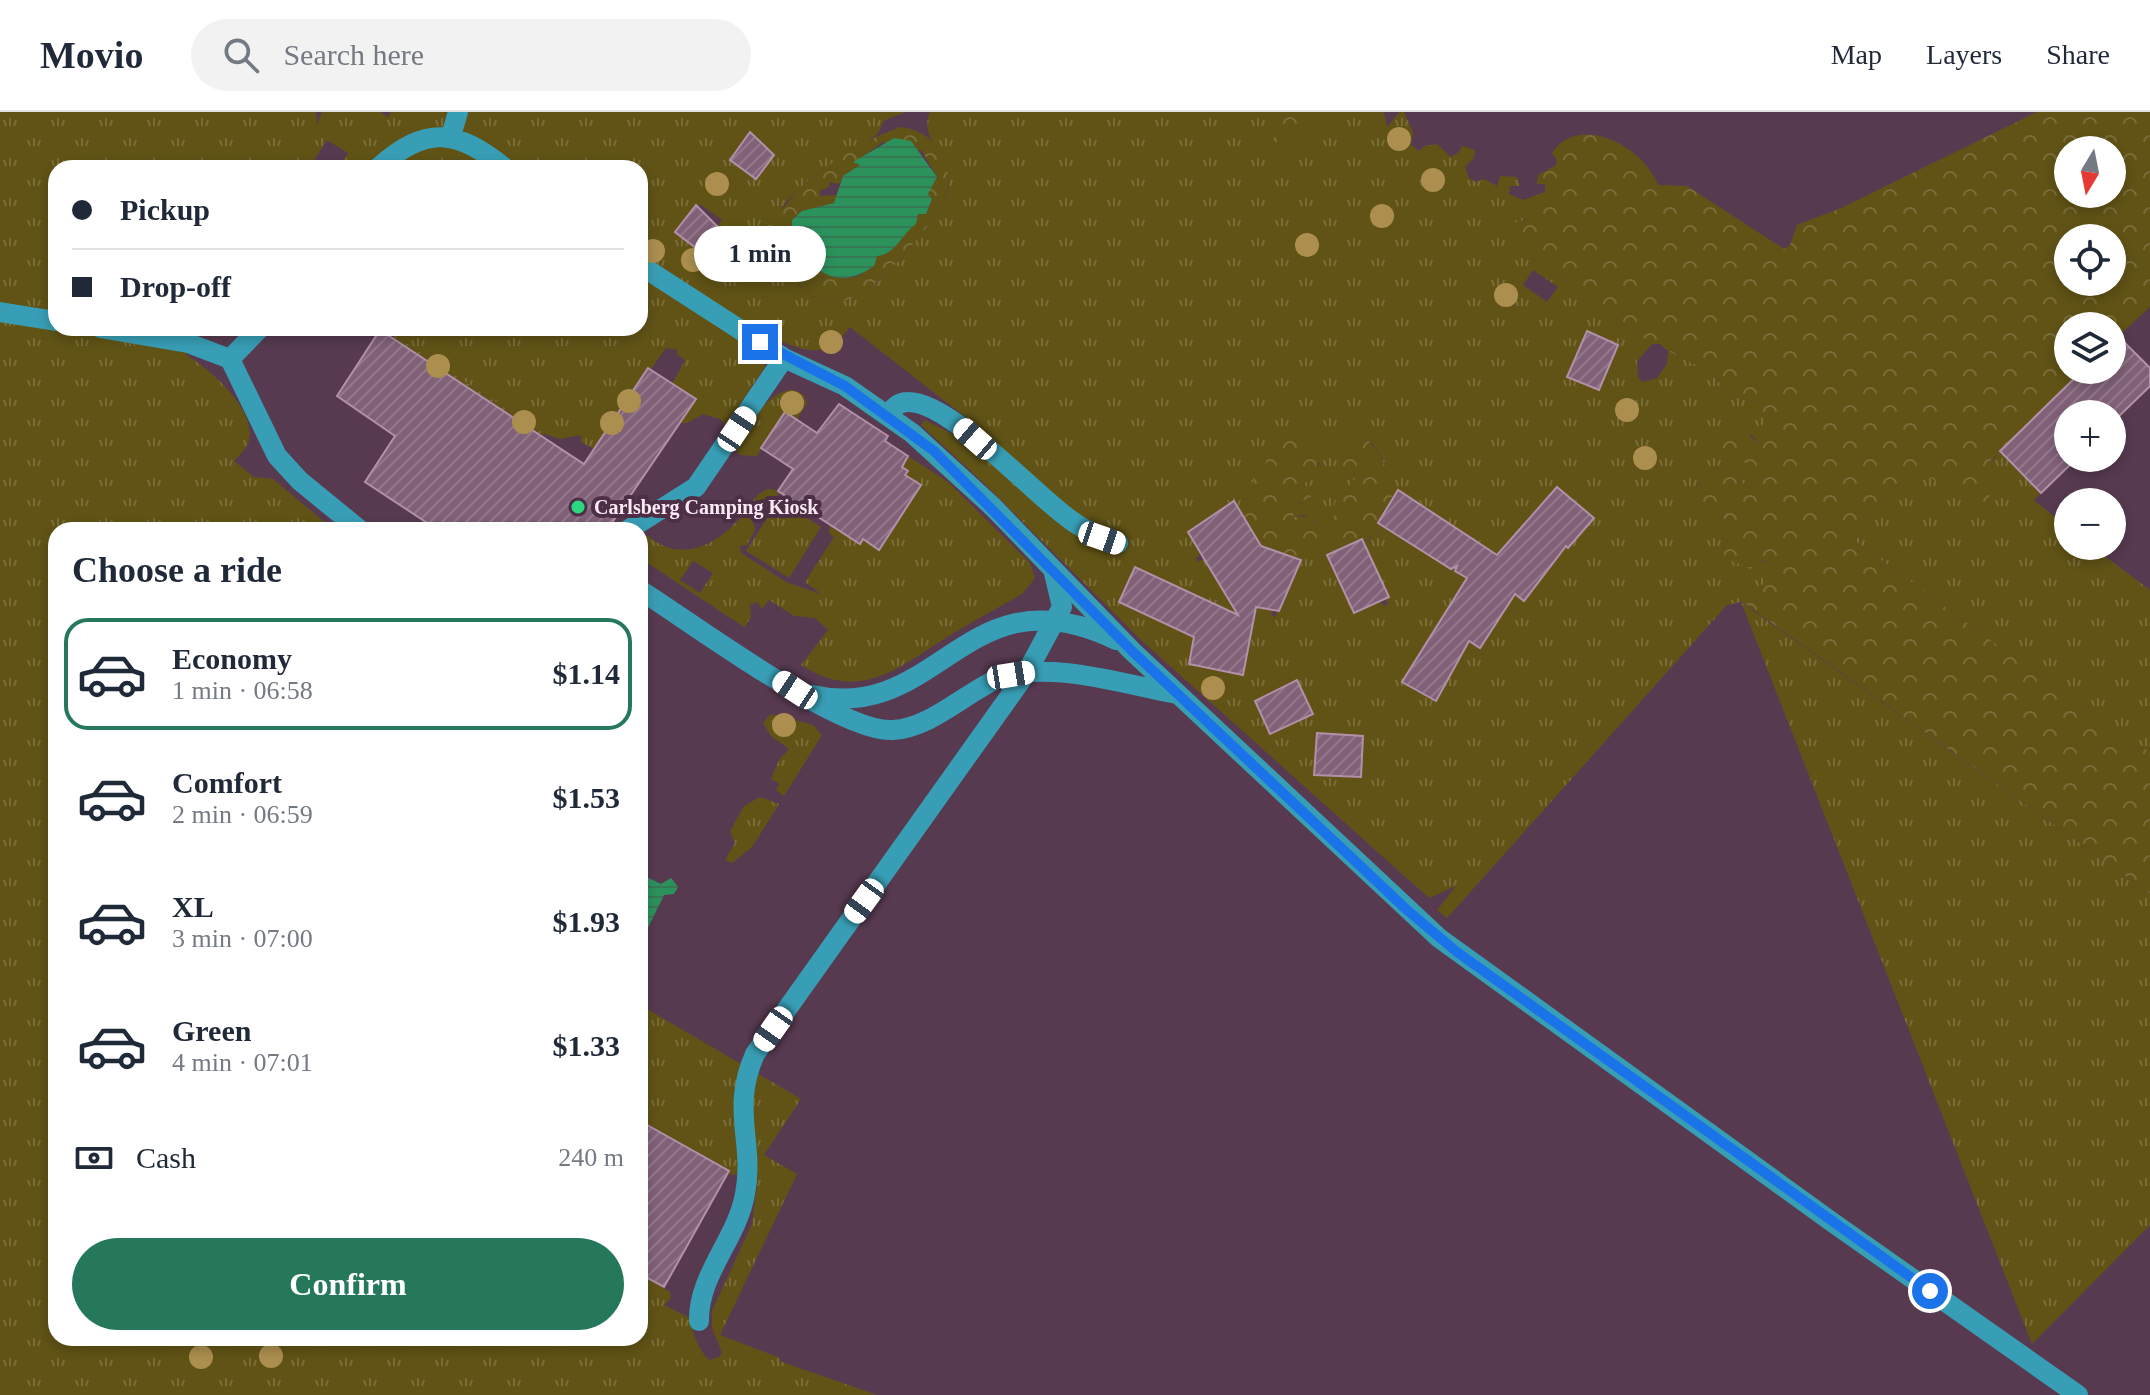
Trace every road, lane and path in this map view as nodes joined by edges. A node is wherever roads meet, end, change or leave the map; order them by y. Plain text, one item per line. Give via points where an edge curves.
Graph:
1 (458, 112) edge
2 (451, 136) junction
3 (389, 160) edge
4 (494, 160) edge
5 (648, 270) edge
6 (0, 312) edge
7 (48, 320) edge
8 (147, 336) edge
9 (252, 336) edge
10 (784, 358) junction
11 (230, 359) junction
12 (888, 415) junction
13 (350, 522) edge
14 (641, 522) edge
15 (1118, 543) dead end
16 (1052, 569) junction
17 (648, 595) edge
18 (1059, 619) junction
19 (1132, 651) junction
20 (1027, 672) junction
21 (795, 690) junction
22 (1178, 694) junction
23 (699, 1321) dead end
24 (2078, 1395) edge

1 - 2 lane
2 - 3 lane via 410,145
2 - 4 lane
5 - 10 lane
6 - 7 lane
8 - 11 lane via 188,343
9 - 11 lane
10 - 12 lane via 830,378
10 - 14 lane via 696,487
11 - 13 lane via 277,456
12 - 15 lane via 908,402 934,410 1069,519
12 - 16 lane via 934,451
16 - 18 lane via 1061,595
16 - 19 lane
17 - 21 lane
18 - 19 lane via 1100,632
18 - 20 lane
18 - 21 lane via 1003,624 873,698 838,699
19 - 22 lane
20 - 21 lane via 995,680 894,730 846,721
20 - 22 lane
20 - 23 lane via 755,1054 741,1097 746,1193 701,1298
22 - 24 lane via 1407,910 1475,967

